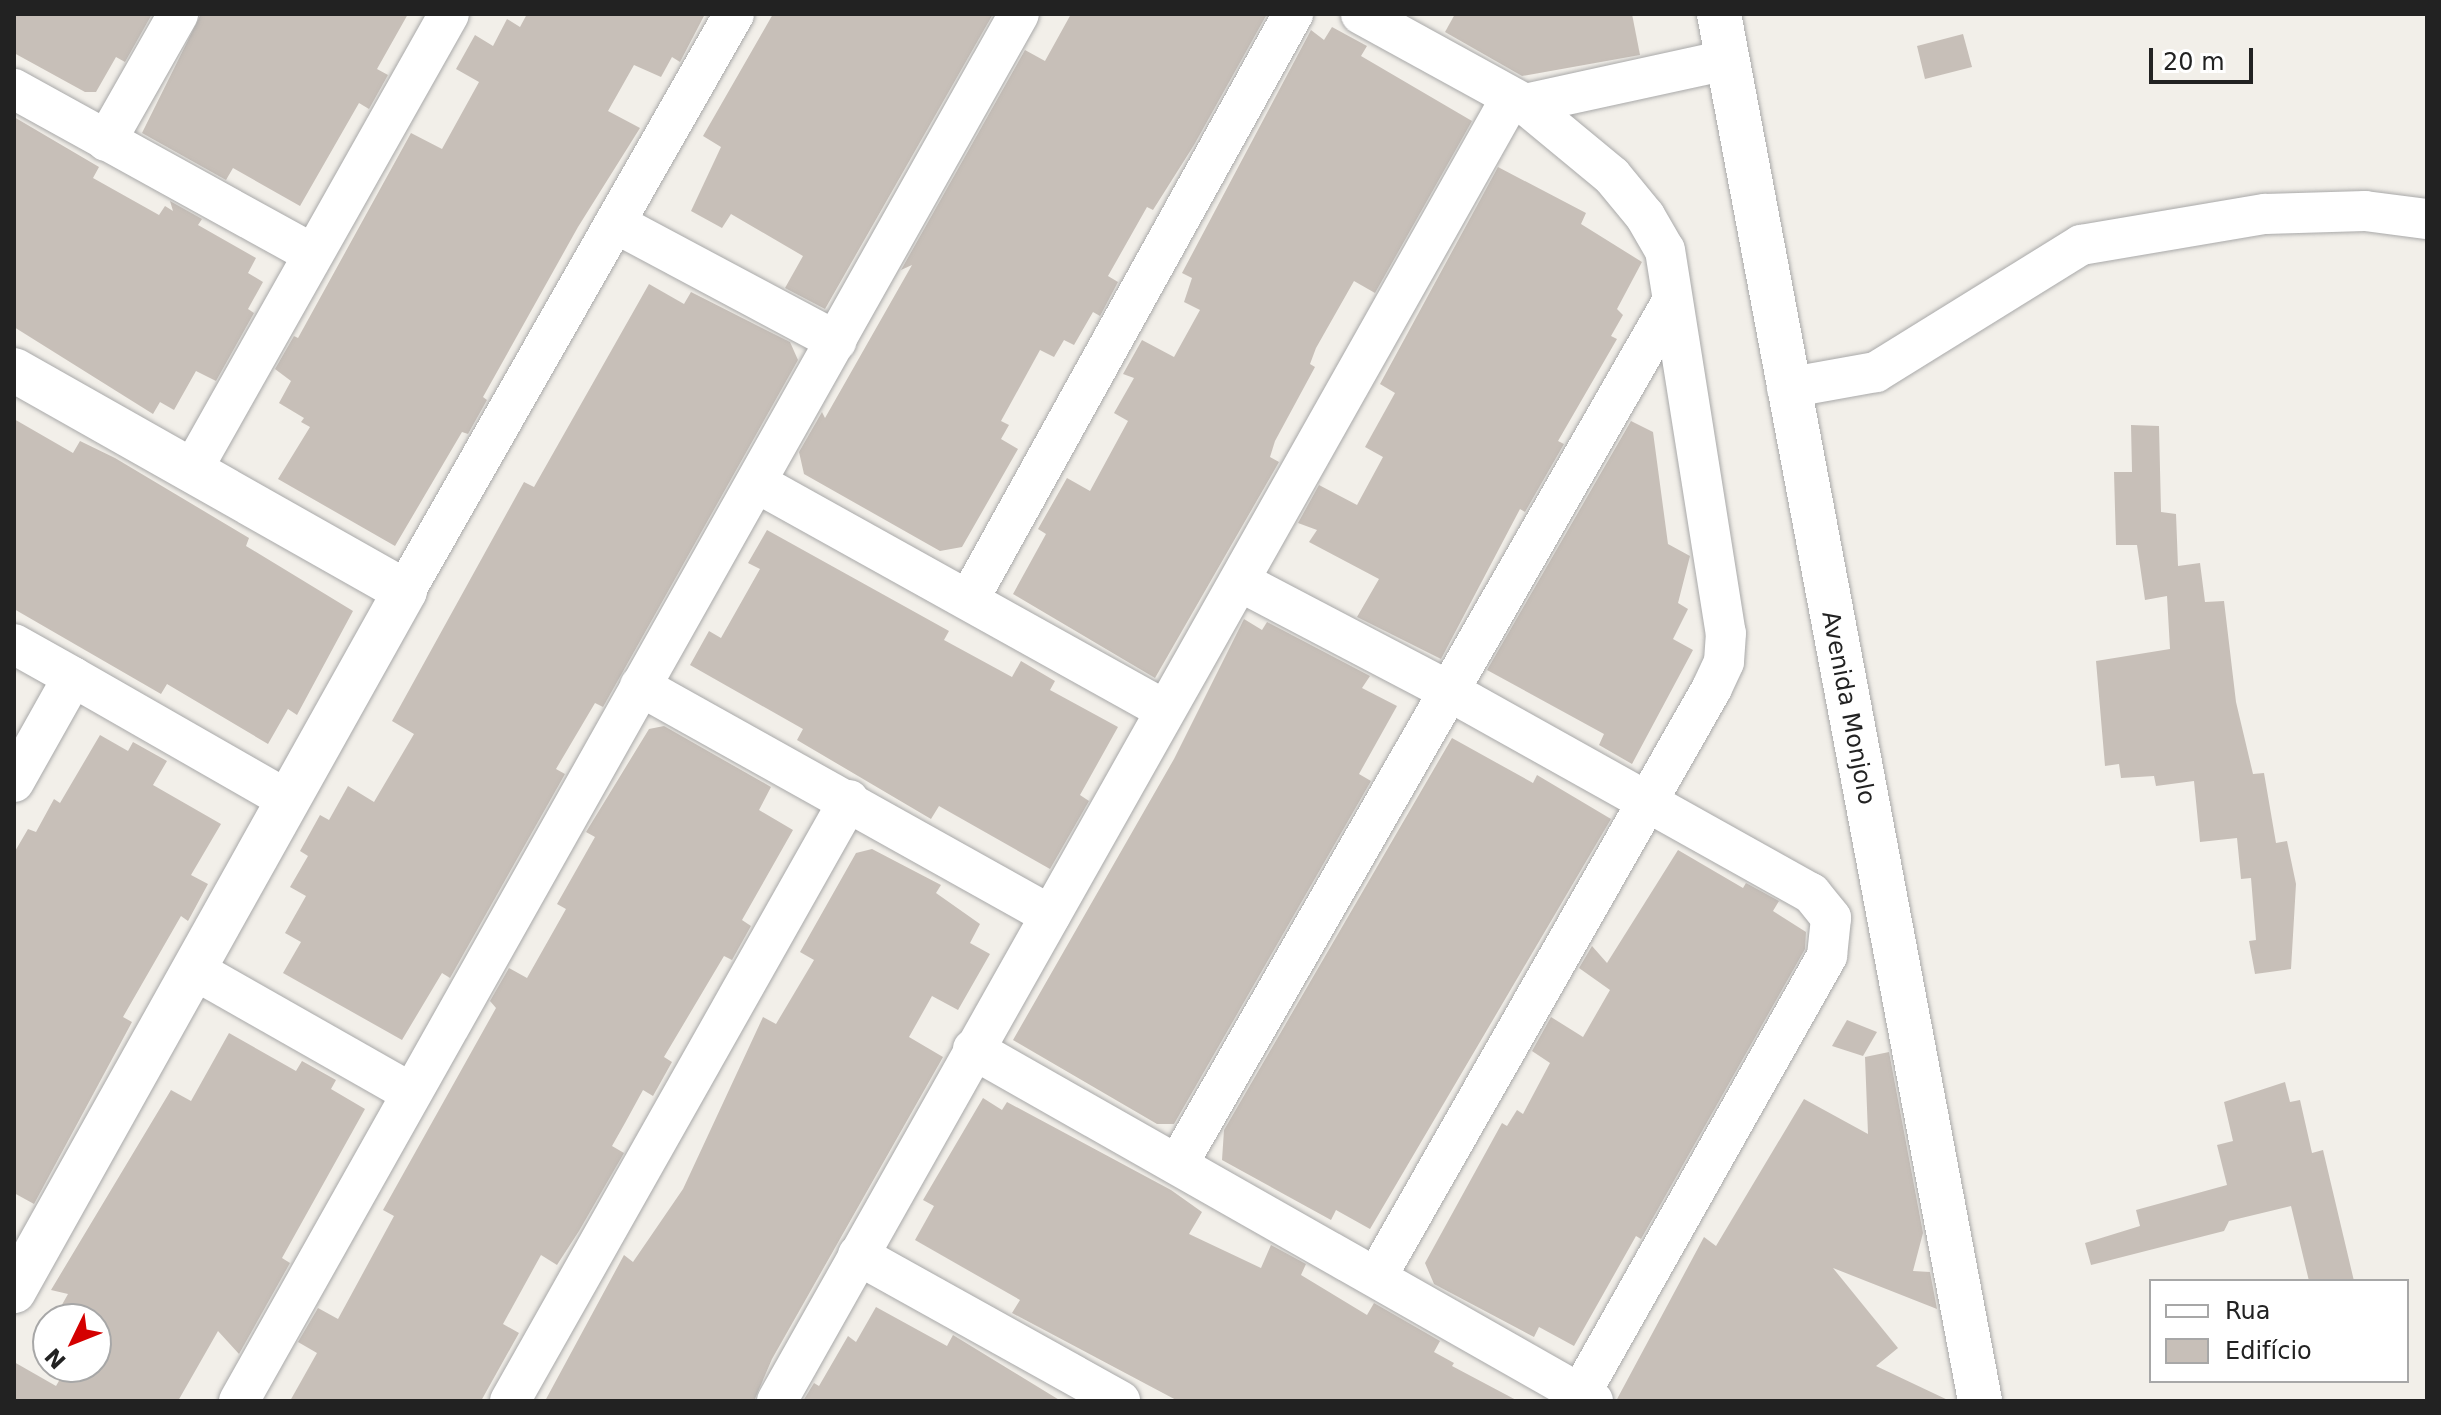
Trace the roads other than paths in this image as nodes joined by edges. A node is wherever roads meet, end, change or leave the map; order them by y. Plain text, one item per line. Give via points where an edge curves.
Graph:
1 (178, 14) edge
2 (449, 14) edge
3 (734, 14) edge
4 (1019, 14) edge
5 (1293, 14) edge
6 (1361, 14) edge
7 (1719, 14) edge
8 (1727, 60) junction
9 (14, 89) edge
10 (1518, 101) junction
11 (106, 141) junction
12 (2427, 219) edge
13 (615, 223) junction
14 (311, 253) junction
15 (1672, 302) junction
16 (836, 341) junction
17 (14, 370) edge
18 (1787, 388) junction
19 (192, 470) junction
20 (757, 483) junction
21 (1241, 582) junction
22 (405, 591) junction
23 (969, 599) junction
24 (14, 644) edge
25 (73, 677) junction
26 (640, 686) junction
27 (1449, 691) junction
28 (1163, 709) junction
29 (14, 782) edge
30 (288, 800) junction
31 (849, 800) junction
32 (1647, 801) junction
33 (1050, 915) junction
34 (193, 969) junction
35 (973, 1049) junction
36 (411, 1093) junction
37 (1179, 1162) junction
38 (858, 1255) junction
39 (21, 1264) edge
40 (1377, 1276) junction
41 (1586, 1397) edge
42 (239, 1401) edge
43 (510, 1401) edge
44 (777, 1401) edge
45 (1120, 1401) edge
46 (1980, 1401) edge

1 - 11 street
2 - 14 street
3 - 13 street
4 - 16 street
5 - 23 street
6 - 10 street
7 - 8 street, Avenida Monjolo
8 - 10 street
8 - 18 street, Avenida Monjolo
9 - 11 street
10 - 15 street via 1612,176 1645,216 1665,250
10 - 21 street
11 - 14 street
12 - 18 street via 2365,211 2265,214 2081,245 1887,367
13 - 16 street
13 - 22 street
14 - 19 street
15 - 27 street
15 - 32 street via 1726,633 1724,662 1712,688
16 - 20 street
17 - 19 street
18 - 46 street, Avenida Monjolo
19 - 22 street
20 - 23 street
20 - 26 street
21 - 27 street
21 - 28 street
22 - 30 street
23 - 28 street
24 - 25 street
25 - 29 street
25 - 30 street
26 - 31 street
26 - 36 street
27 - 32 street
27 - 37 street
28 - 33 street
30 - 34 street
31 - 33 street
31 - 43 street
32 - 40 street
32 - 41 street via 1811,893 1824,905 1833,930 1827,956
33 - 35 street
34 - 36 street
34 - 39 street
35 - 37 street
35 - 38 street
36 - 42 street
37 - 40 street
38 - 44 street
38 - 45 street
40 - 41 street

